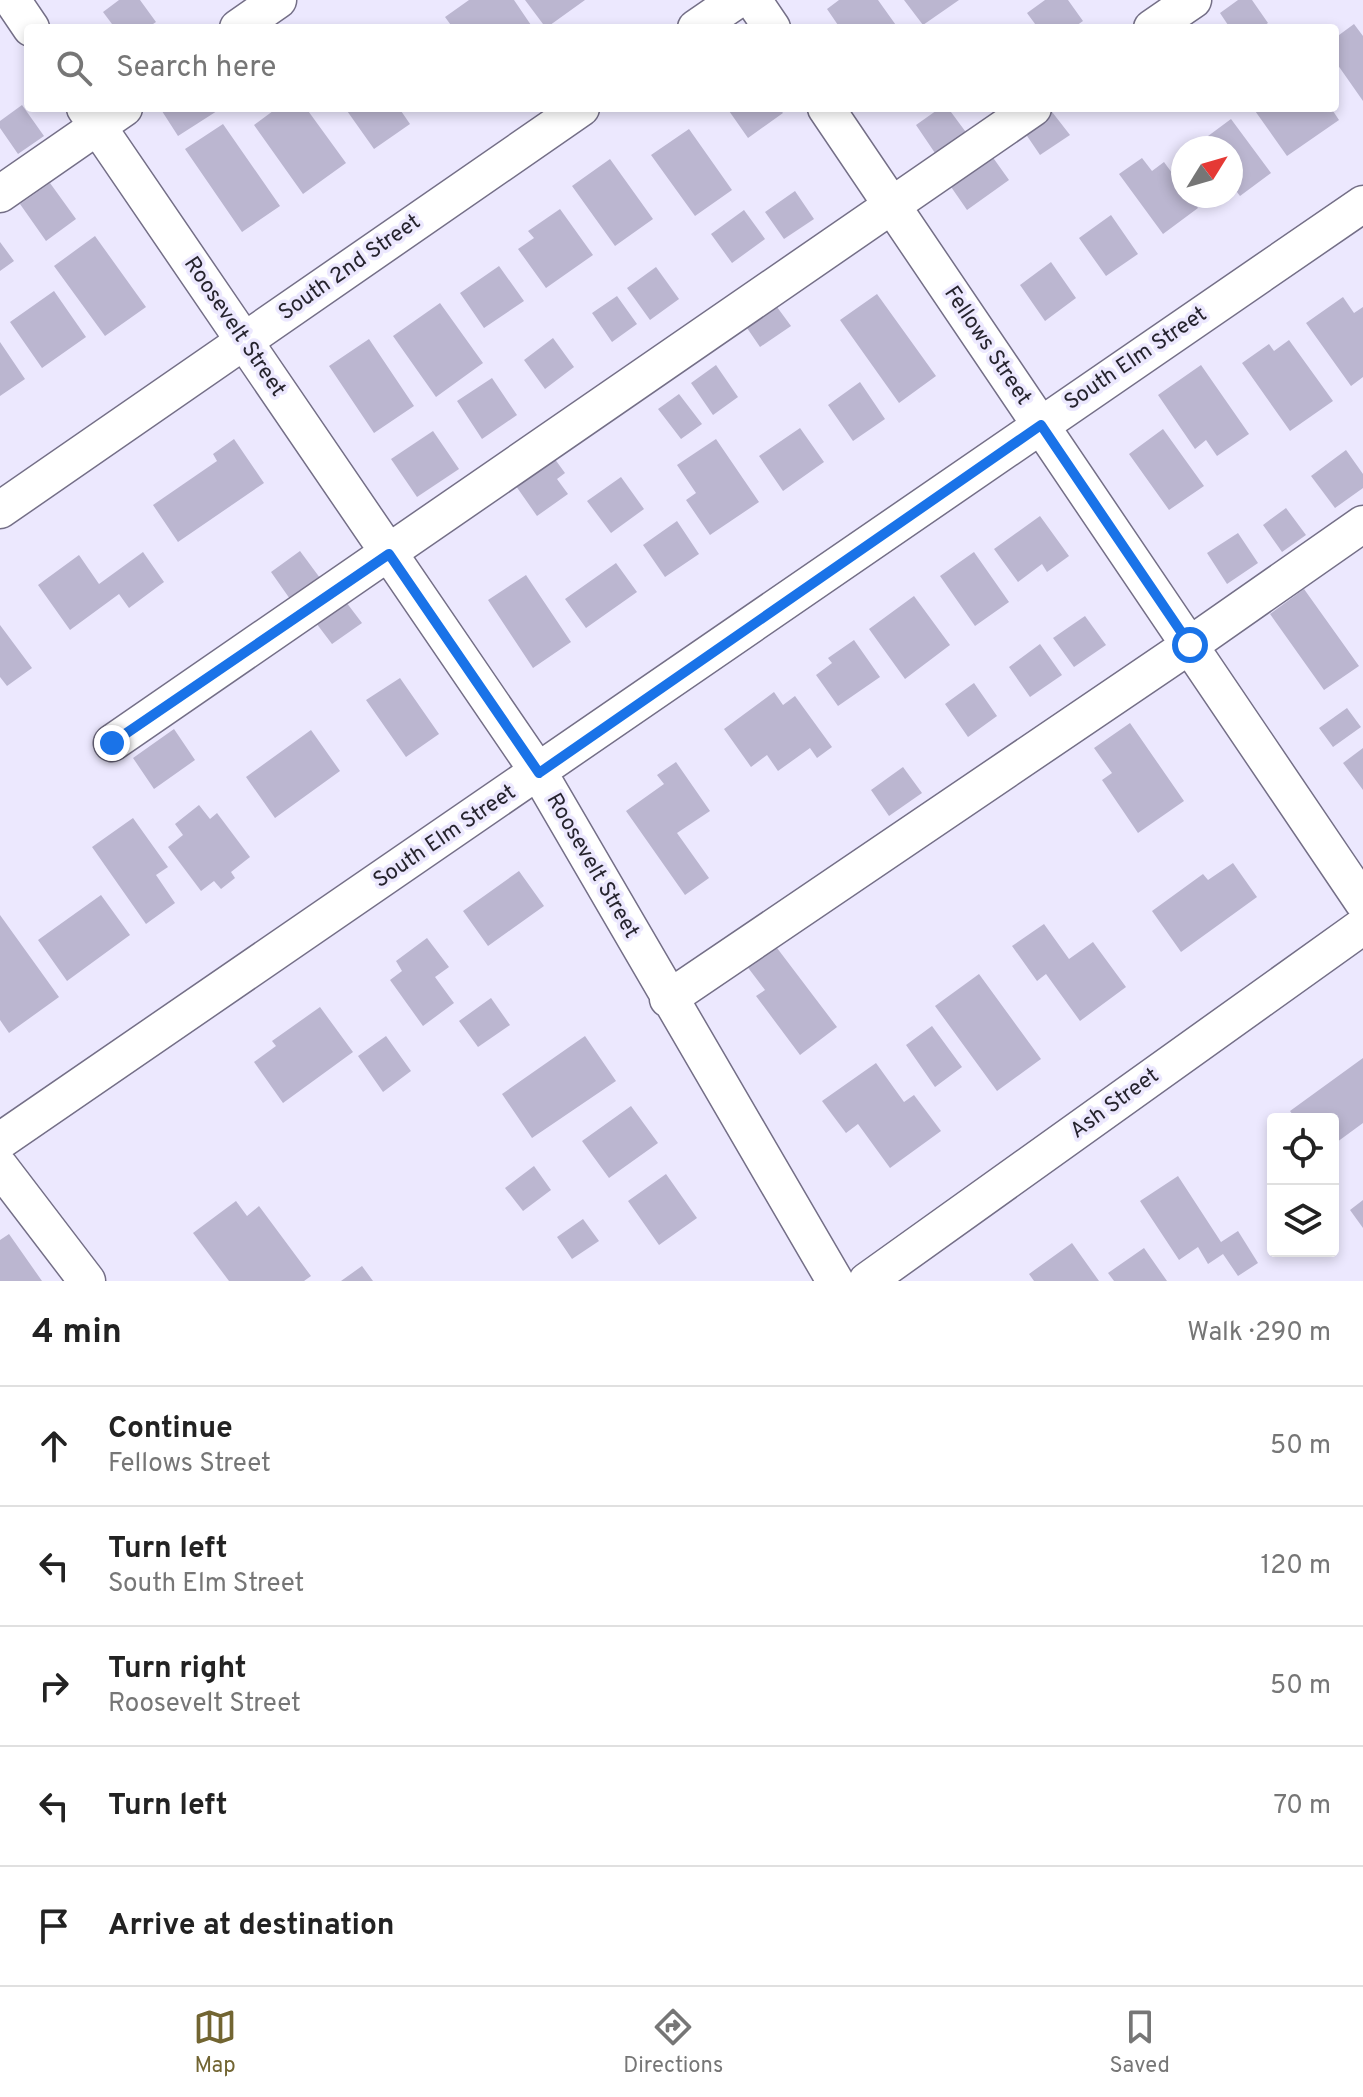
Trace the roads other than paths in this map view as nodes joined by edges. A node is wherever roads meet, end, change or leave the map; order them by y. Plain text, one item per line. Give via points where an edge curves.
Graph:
1 (12, 0) edge
2 (278, 0) edge
3 (737, 0) edge
4 (753, 0) edge
5 (1193, 0) edge
6 (28, 24) edge
7 (244, 24) edge
8 (702, 24) edge
9 (769, 24) edge
10 (1158, 24) edge
11 (575, 112) edge
12 (829, 112) edge
13 (1027, 112) edge
14 (102, 114) edge
15 (0, 194) edge
16 (891, 204) junction
17 (1363, 204) edge
18 (244, 342) junction
19 (1041, 425) junction
20 (0, 510) edge
21 (1363, 524) edge
22 (389, 554) junction
23 (1190, 645) junction
24 (112, 743) dead end
25 (539, 773) junction
26 (1363, 902) edge
27 (1363, 926) edge
28 (668, 999) junction
29 (0, 1141) edge
30 (0, 1167) edge
31 (87, 1281) edge
32 (835, 1281) edge
33 (867, 1281) edge

1 - 6 street
2 - 7 street
3 - 8 street
4 - 9 street
5 - 10 street
11 - 18 street, South 2nd Street
12 - 16 street, Fellows Street
13 - 16 street
14 - 15 street
14 - 18 street, Roosevelt Street
16 - 19 street, Fellows Street
16 - 22 street
17 - 19 street, South Elm Street
18 - 20 street, South 2nd Street
18 - 22 street, Roosevelt Street
19 - 23 street, Fellows Street
19 - 25 street, South Elm Street
21 - 23 street
22 - 24 street
22 - 25 street, Roosevelt Street
23 - 26 street, Fellows Street
23 - 28 street
25 - 28 street, Roosevelt Street
25 - 29 street, South Elm Street
27 - 33 street, Ash Street
28 - 32 street, Roosevelt Street
30 - 31 street

